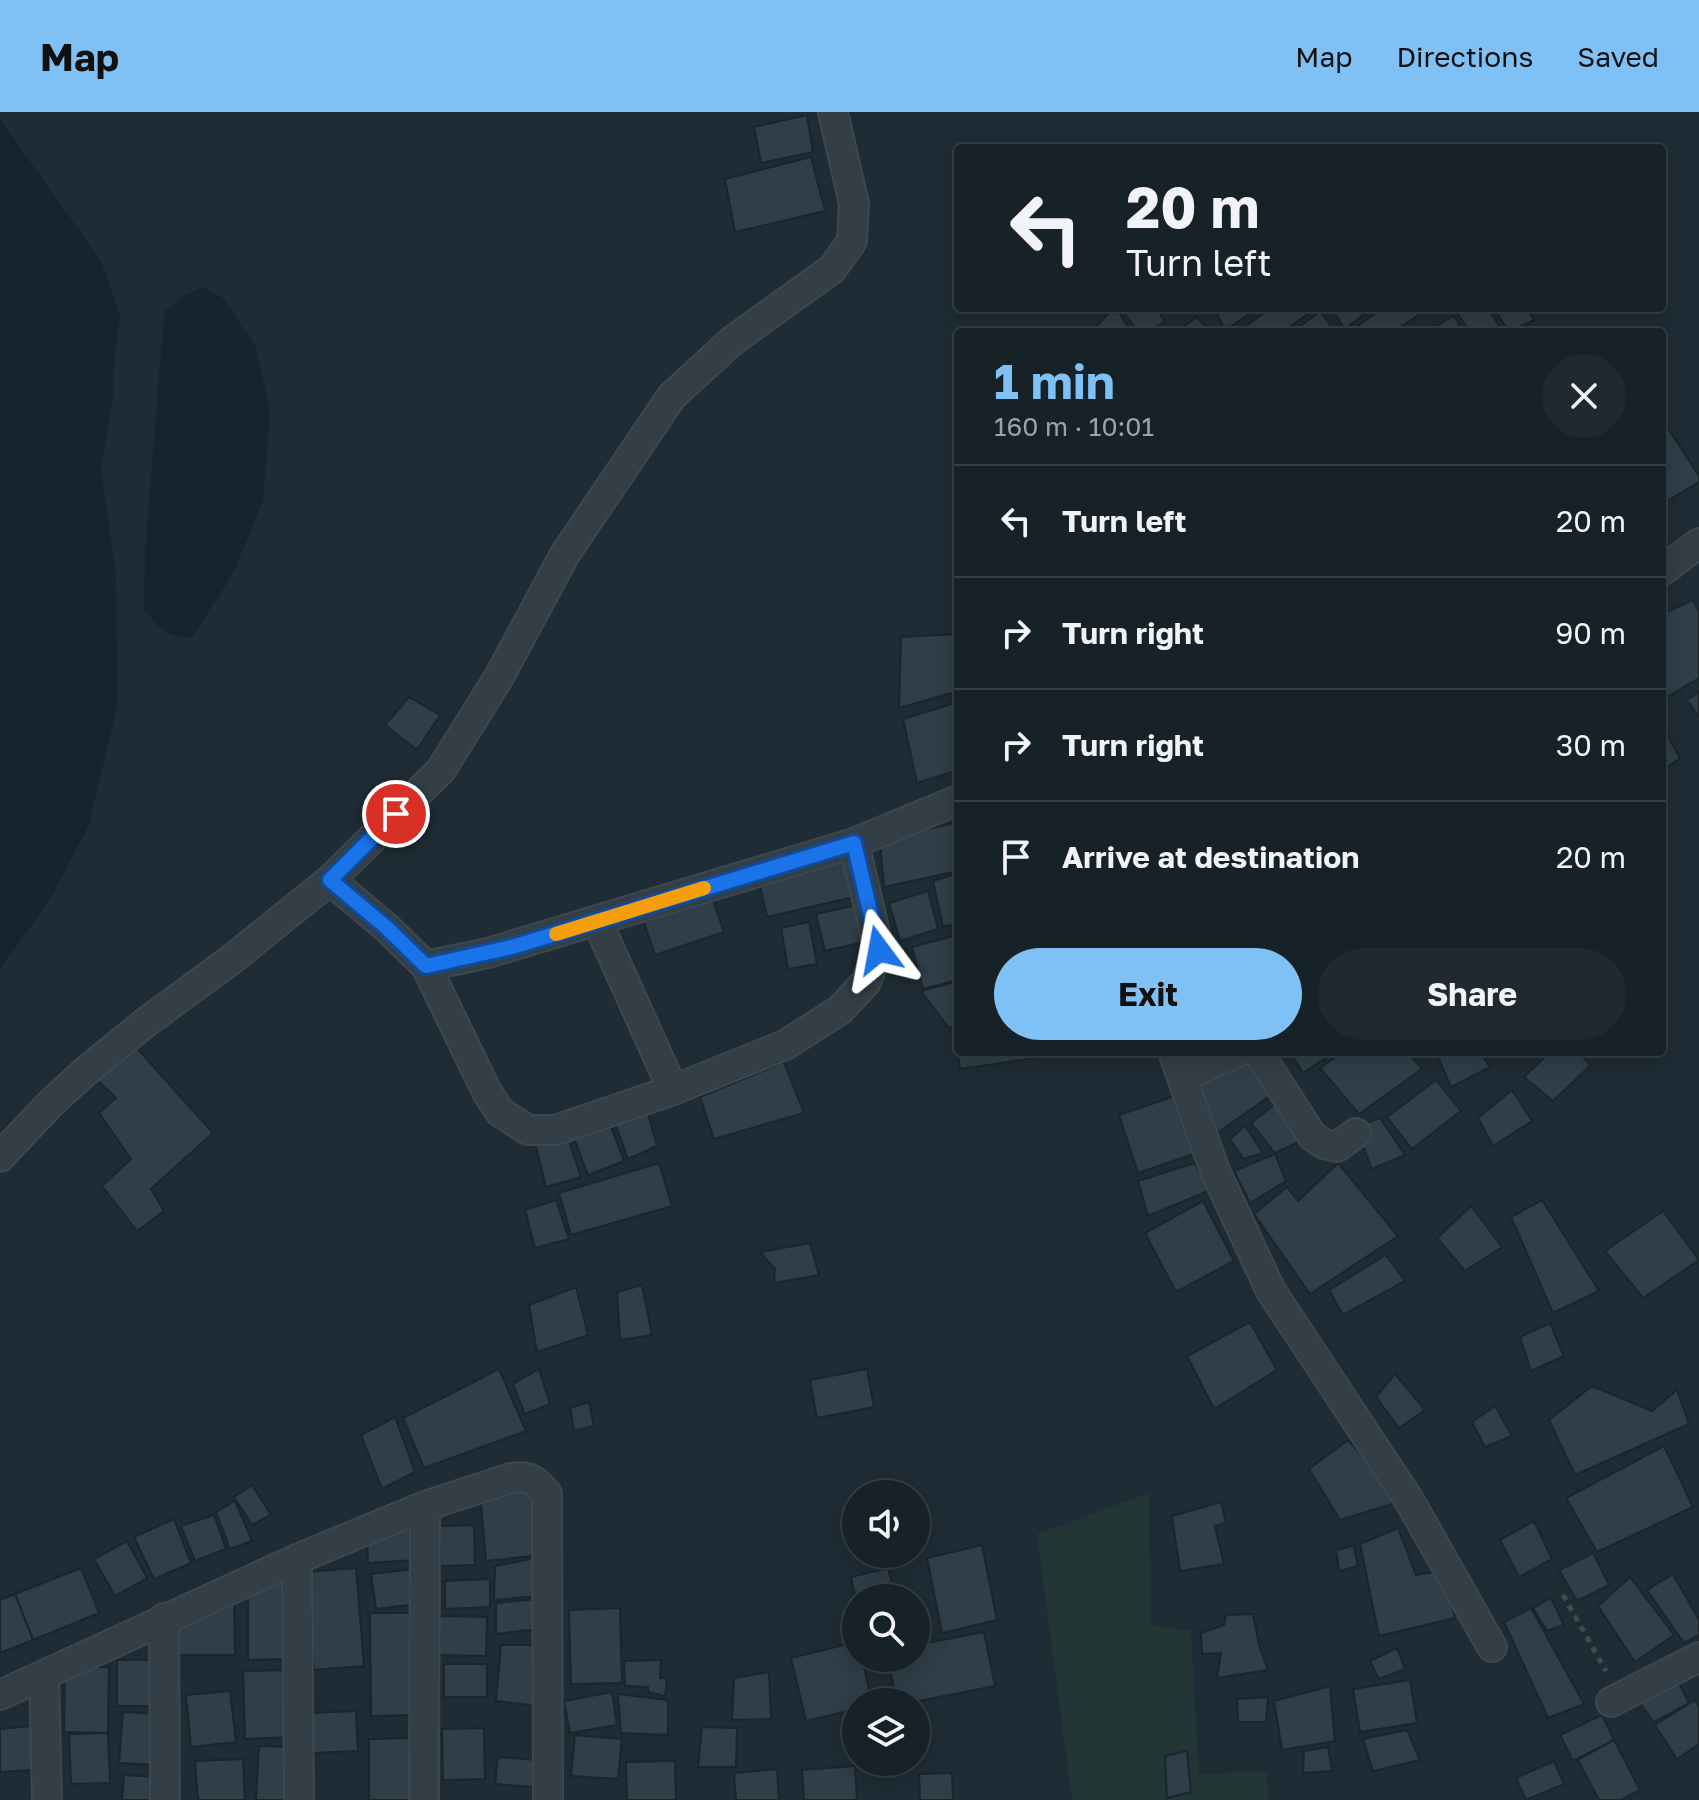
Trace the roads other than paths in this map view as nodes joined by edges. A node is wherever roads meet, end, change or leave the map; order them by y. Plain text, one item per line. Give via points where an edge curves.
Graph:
1 (833, 112) edge
2 (1699, 543) edge
3 (1666, 568) edge
4 (954, 802) edge
5 (854, 843) junction
6 (330, 880) junction
7 (597, 921) junction
8 (426, 966) junction
9 (1220, 1056) edge
10 (1261, 1056) edge
11 (1178, 1065) edge
12 (673, 1090) junction
13 (1356, 1133) dead end
14 (0, 1157) edge
15 (425, 1506) junction
16 (297, 1559) junction
17 (164, 1618) junction
18 (1492, 1647) dead end
19 (1699, 1657) edge
20 (44, 1676) junction
21 (0, 1695) edge
22 (1621, 1697) road end
23 (47, 1800) edge
24 (165, 1800) edge
25 (299, 1800) edge
26 (424, 1800) edge
27 (548, 1800) edge

1 - 6 street via 854,204 852,241 832,269 732,341 672,396 565,554 441,770
2 - 3 street
4 - 5 street
5 - 7 street
5 - 12 street via 879,950 866,982 840,1010 785,1045
6 - 8 street
6 - 14 street via 86,1071
7 - 8 street
7 - 12 street
8 - 12 street via 487,1092 500,1112 528,1130 556,1130
9 - 11 street
10 - 13 street via 1312,1136 1337,1147
11 - 18 street via 1215,1171 1271,1291 1409,1500
15 - 16 street
15 - 26 street
15 - 27 street via 526,1476 547,1494
16 - 17 street
16 - 25 street
17 - 20 street
17 - 24 street
19 - 22 street
20 - 21 street
20 - 23 street

